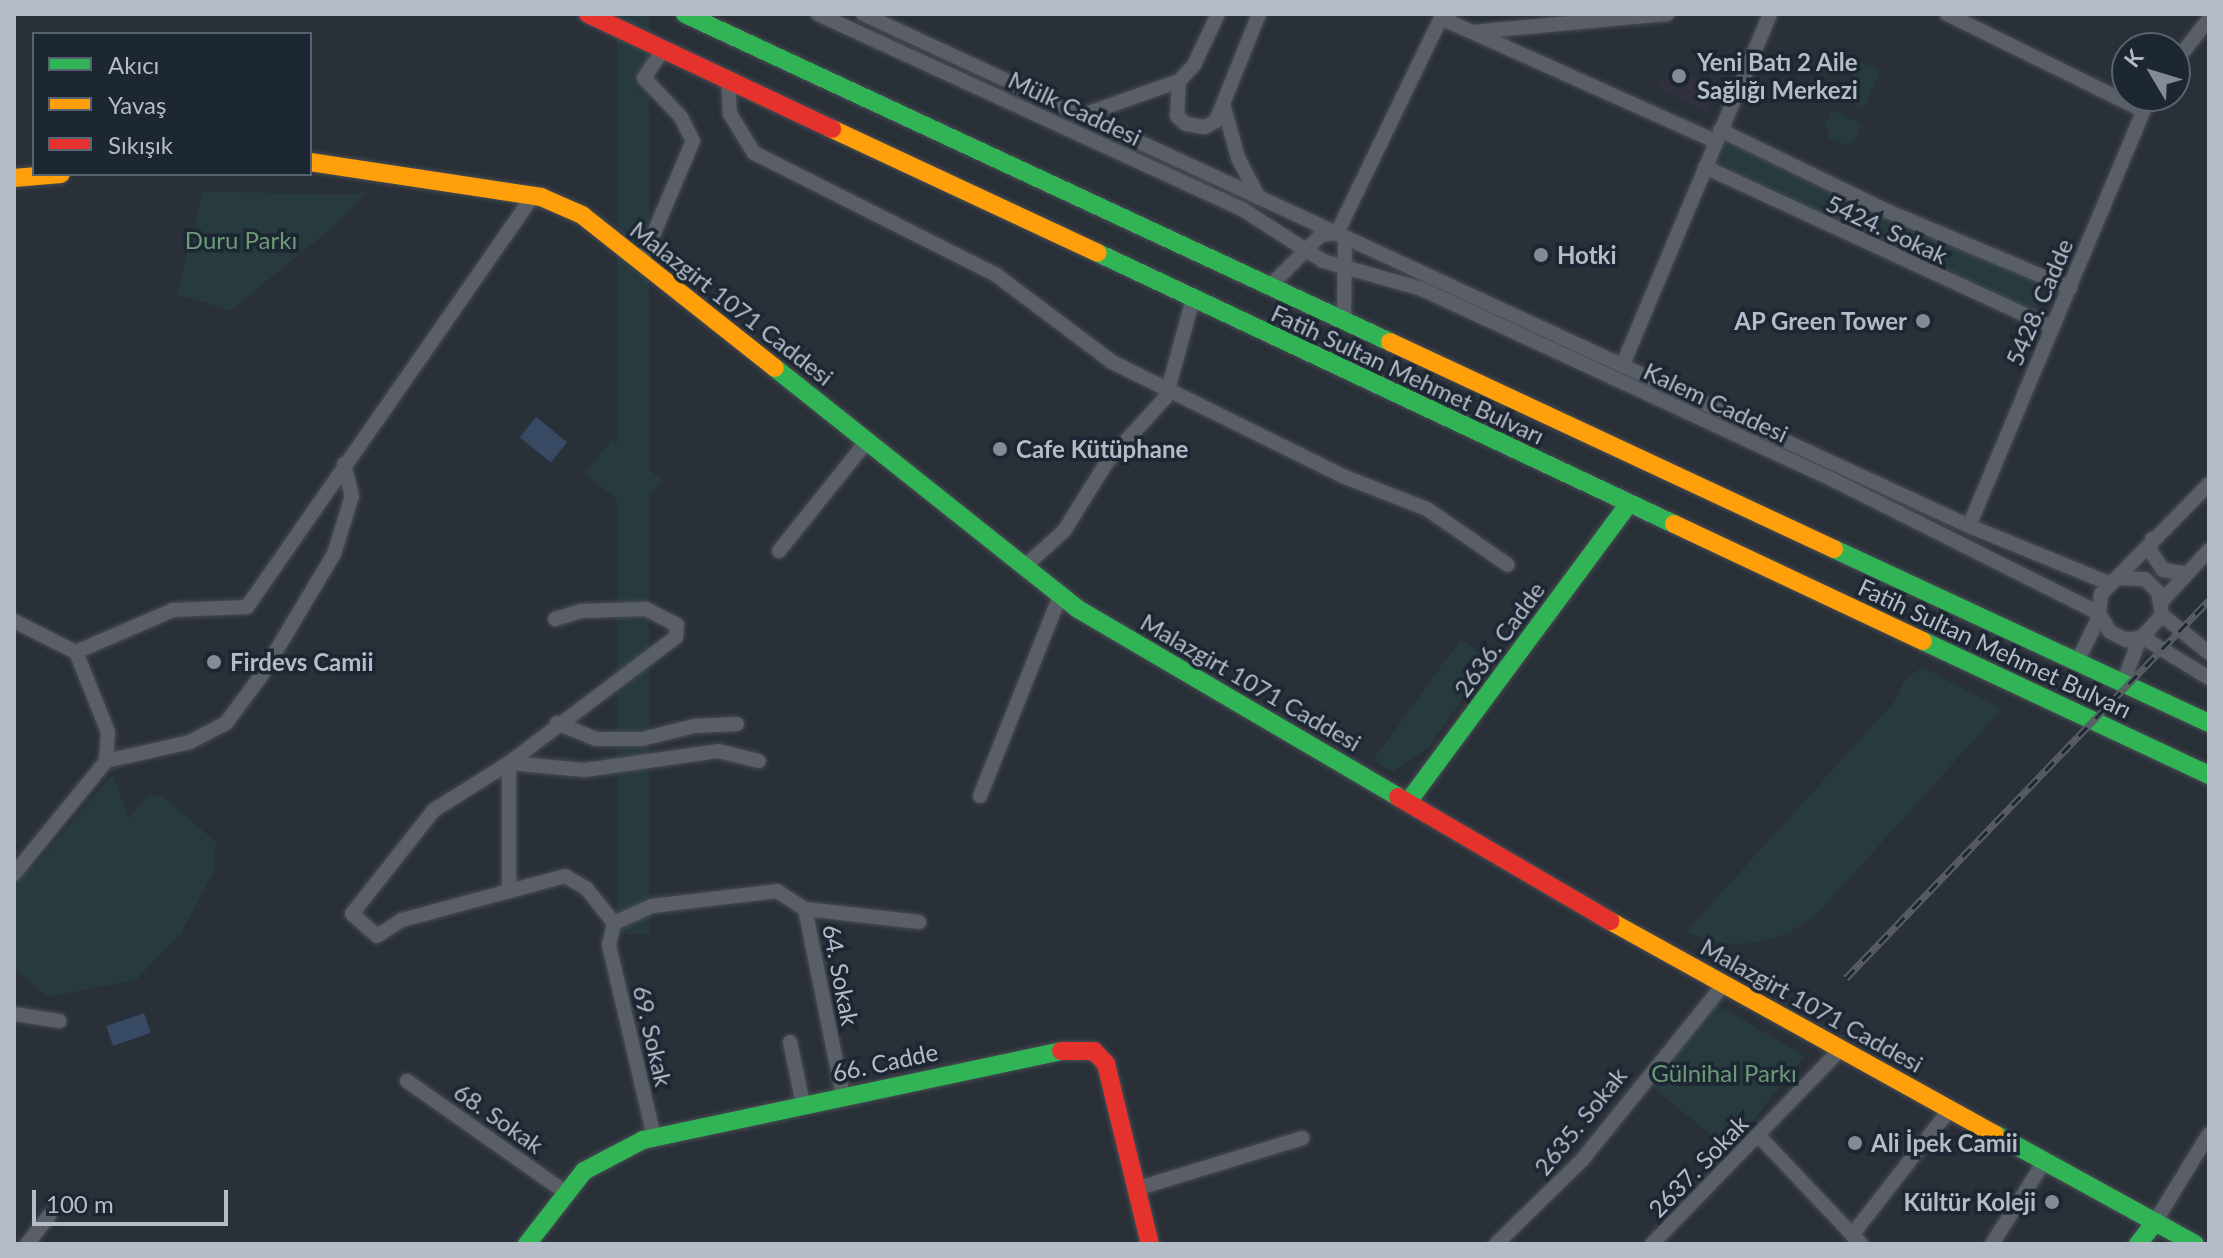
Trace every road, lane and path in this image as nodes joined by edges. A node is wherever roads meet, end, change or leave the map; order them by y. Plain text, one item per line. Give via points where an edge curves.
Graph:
1 (588, 14) edge
2 (863, 14) edge
3 (1218, 14) edge
4 (1259, 14) edge
5 (1667, 14) edge
6 (1770, 14) edge
7 (1947, 14) edge
8 (691, 15) edge
9 (825, 15) edge
10 (1442, 16) edge
11 (2209, 19) edge
12 (1473, 32) junction
13 (2191, 42) edge
14 (663, 50) junction
15 (728, 79) junction
16 (1179, 81) junction
17 (2111, 95) edge
18 (1224, 107) junction
19 (2141, 112) edge
20 (1083, 115) junction
21 (1717, 135) junction
22 (312, 162) edge
23 (1705, 167) junction
24 (38, 176) edge
25 (14, 178) edge
26 (533, 196) junction
27 (1259, 198) junction
28 (1337, 233) junction
29 (1307, 253) junction
30 (642, 261) junction
31 (1341, 267) junction
32 (1269, 287) junction
33 (2070, 288) junction
34 (1193, 299) junction
35 (1344, 322) junction
36 (2053, 328) junction
37 (1623, 364) junction
38 (1169, 389) junction
39 (867, 441) junction
40 (344, 464) junction
41 (2209, 484) edge
42 (1628, 505) junction
43 (1969, 526) junction
44 (2152, 539) junction
45 (2209, 550) edge
46 (779, 551) dead end
47 (1508, 565) dead end
48 (1024, 567) junction
49 (2187, 574) junction
50 (2113, 581) junction
51 (1060, 596) junction
52 (2162, 608) junction
53 (2099, 615) junction
54 (555, 619) dead end
55 (14, 621) edge
56 (2141, 638) junction
57 (2207, 650) edge
58 (76, 652) junction
59 (2077, 662) junction
60 (2209, 678) edge
61 (2123, 683) junction
62 (557, 723) junction
63 (2209, 723) edge
64 (737, 724) dead end
65 (106, 761) junction
66 (759, 761) dead end
67 (509, 763) junction
68 (2209, 775) edge
69 (980, 796) dead end
70 (1408, 802) junction
71 (14, 874) edge
72 (509, 891) junction
73 (805, 909) junction
74 (919, 922) dead end
75 (614, 923) junction
76 (1724, 984) junction
77 (14, 1014) edge
78 (59, 1021) dead end
79 (790, 1042) dead end
80 (1841, 1049) junction
81 (407, 1081) dead end
82 (843, 1096) junction
83 (803, 1104) junction
84 (1950, 1109) junction
85 (2209, 1134) edge
86 (1758, 1135) junction
87 (654, 1137) junction
88 (1303, 1138) dead end
89 (2044, 1162) junction
90 (1139, 1188) junction
91 (565, 1192) junction
92 (49, 1216) dead end
93 (2155, 1222) junction
94 (1857, 1239) edge
95 (27, 1244) edge
96 (527, 1244) edge
97 (1150, 1244) edge
98 (1496, 1244) edge
99 (1652, 1244) edge
100 (1992, 1244) edge
101 (2138, 1244) edge
102 (2195, 1244) edge

1 - 14 main road, Fatih Sultan Mehmet Bulvarı
2 - 20 street, Mülk Caddesi
3 - 16 street via 1194,65
4 - 18 street
5 - 12 street
6 - 21 street
7 - 17 street
8 - 32 main road, Fatih Sultan Mehmet Bulvarı
9 - 29 street, Mülk Caddesi via 1242,209
10 - 12 street
10 - 28 street
11 - 13 street
12 - 21 street
14 - 15 main road, Fatih Sultan Mehmet Bulvarı
14 - 30 street via 644,78 681,117 693,141
15 - 34 main road, Fatih Sultan Mehmet Bulvarı
15 - 38 street via 730,114 754,153 995,274 1112,362
16 - 18 street via 1174,102 1186,124 1205,127
16 - 20 street
18 - 27 street via 1238,158
19 - 33 street, 5428. Cadde
20 - 27 street, Mülk Caddesi
21 - 23 street
21 - 33 street
22 - 26 main road, Malazgirt 1071 Caddesi
23 - 36 street, 5424. Sokak
23 - 37 street
24 - 25 main road
26 - 30 main road, Malazgirt 1071 Caddesi via 582,215
26 - 40 street
27 - 28 street, Mülk Caddesi
28 - 29 street via 1321,235
28 - 31 street via 1345,239
28 - 37 street, Kalem Caddesi
29 - 31 street, Kalem Caddesi
29 - 32 street
30 - 39 main road, Malazgirt 1071 Caddesi
31 - 35 street
31 - 53 street, Kalem Caddesi via 1422,289 1835,481
32 - 35 main road, Fatih Sultan Mehmet Bulvarı
33 - 36 street, 5428. Cadde
34 - 38 street
34 - 42 main road, Fatih Sultan Mehmet Bulvarı
35 - 59 main road, Fatih Sultan Mehmet Bulvarı
36 - 43 street, 5428. Cadde
37 - 43 street, Kalem Caddesi
38 - 47 street via 1345,477 1427,509
38 - 48 street via 1149,421 1107,462 1064,531
39 - 46 street
39 - 48 main road, Malazgirt 1071 Caddesi
40 - 58 street via 247,607 173,610
40 - 65 street via 352,496 334,554 261,676 226,723 190,742
41 - 44 street
42 - 68 main road, Fatih Sultan Mehmet Bulvarı
42 - 70 main road, 2636. Cadde
43 - 50 street, Kalem Caddesi
44 - 49 street via 2150,550 2163,570
44 - 50 street
45 - 49 street
48 - 51 main road, Malazgirt 1071 Caddesi
49 - 52 street
50 - 52 street via 2145,579
50 - 53 street
51 - 69 street
51 - 70 main road, Malazgirt 1071 Caddesi
52 - 56 street
52 - 57 street
53 - 56 street via 2117,637
53 - 59 street
54 - 62 street via 581,611 646,609 677,625 667,648
55 - 58 street
56 - 60 street
56 - 61 street
58 - 65 street via 108,732
59 - 61 main road, Fatih Sultan Mehmet Bulvarı
61 - 63 main road, Fatih Sultan Mehmet Bulvarı
62 - 64 street via 596,739 642,739 694,726
62 - 67 street
65 - 71 street
66 - 67 street via 718,751 585,770
67 - 72 street
67 - 72 street via 434,810 352,914 377,936 402,920
70 - 76 main road, Malazgirt 1071 Caddesi
72 - 75 street via 565,876 586,888
73 - 74 street
73 - 75 street via 777,891 652,906
73 - 82 street, 64. Sokak
75 - 87 street, 69. Sokak via 609,945
76 - 80 main road, Malazgirt 1071 Caddesi
76 - 98 street, 2635. Sokak via 1582,1160
77 - 78 street
79 - 83 street
80 - 84 main road, Malazgirt 1071 Caddesi
80 - 86 street, 2637. Sokak
81 - 91 street, 68. Sokak
82 - 83 main road, 66. Cadde
82 - 90 main road, 66. Cadde via 1085,1047 1106,1064
83 - 87 main road, 66. Cadde
84 - 89 main road, Malazgirt 1071 Caddesi
84 - 94 street
85 - 93 street
86 - 94 street
86 - 99 street, 2637. Sokak
87 - 91 main road, 66. Cadde via 595,1162
88 - 90 street
89 - 93 main road, Malazgirt 1071 Caddesi
89 - 100 street
90 - 97 main road, 66. Cadde
91 - 96 main road, 66. Cadde
92 - 95 street
93 - 101 main road
93 - 102 main road, Malazgirt 1071 Caddesi

